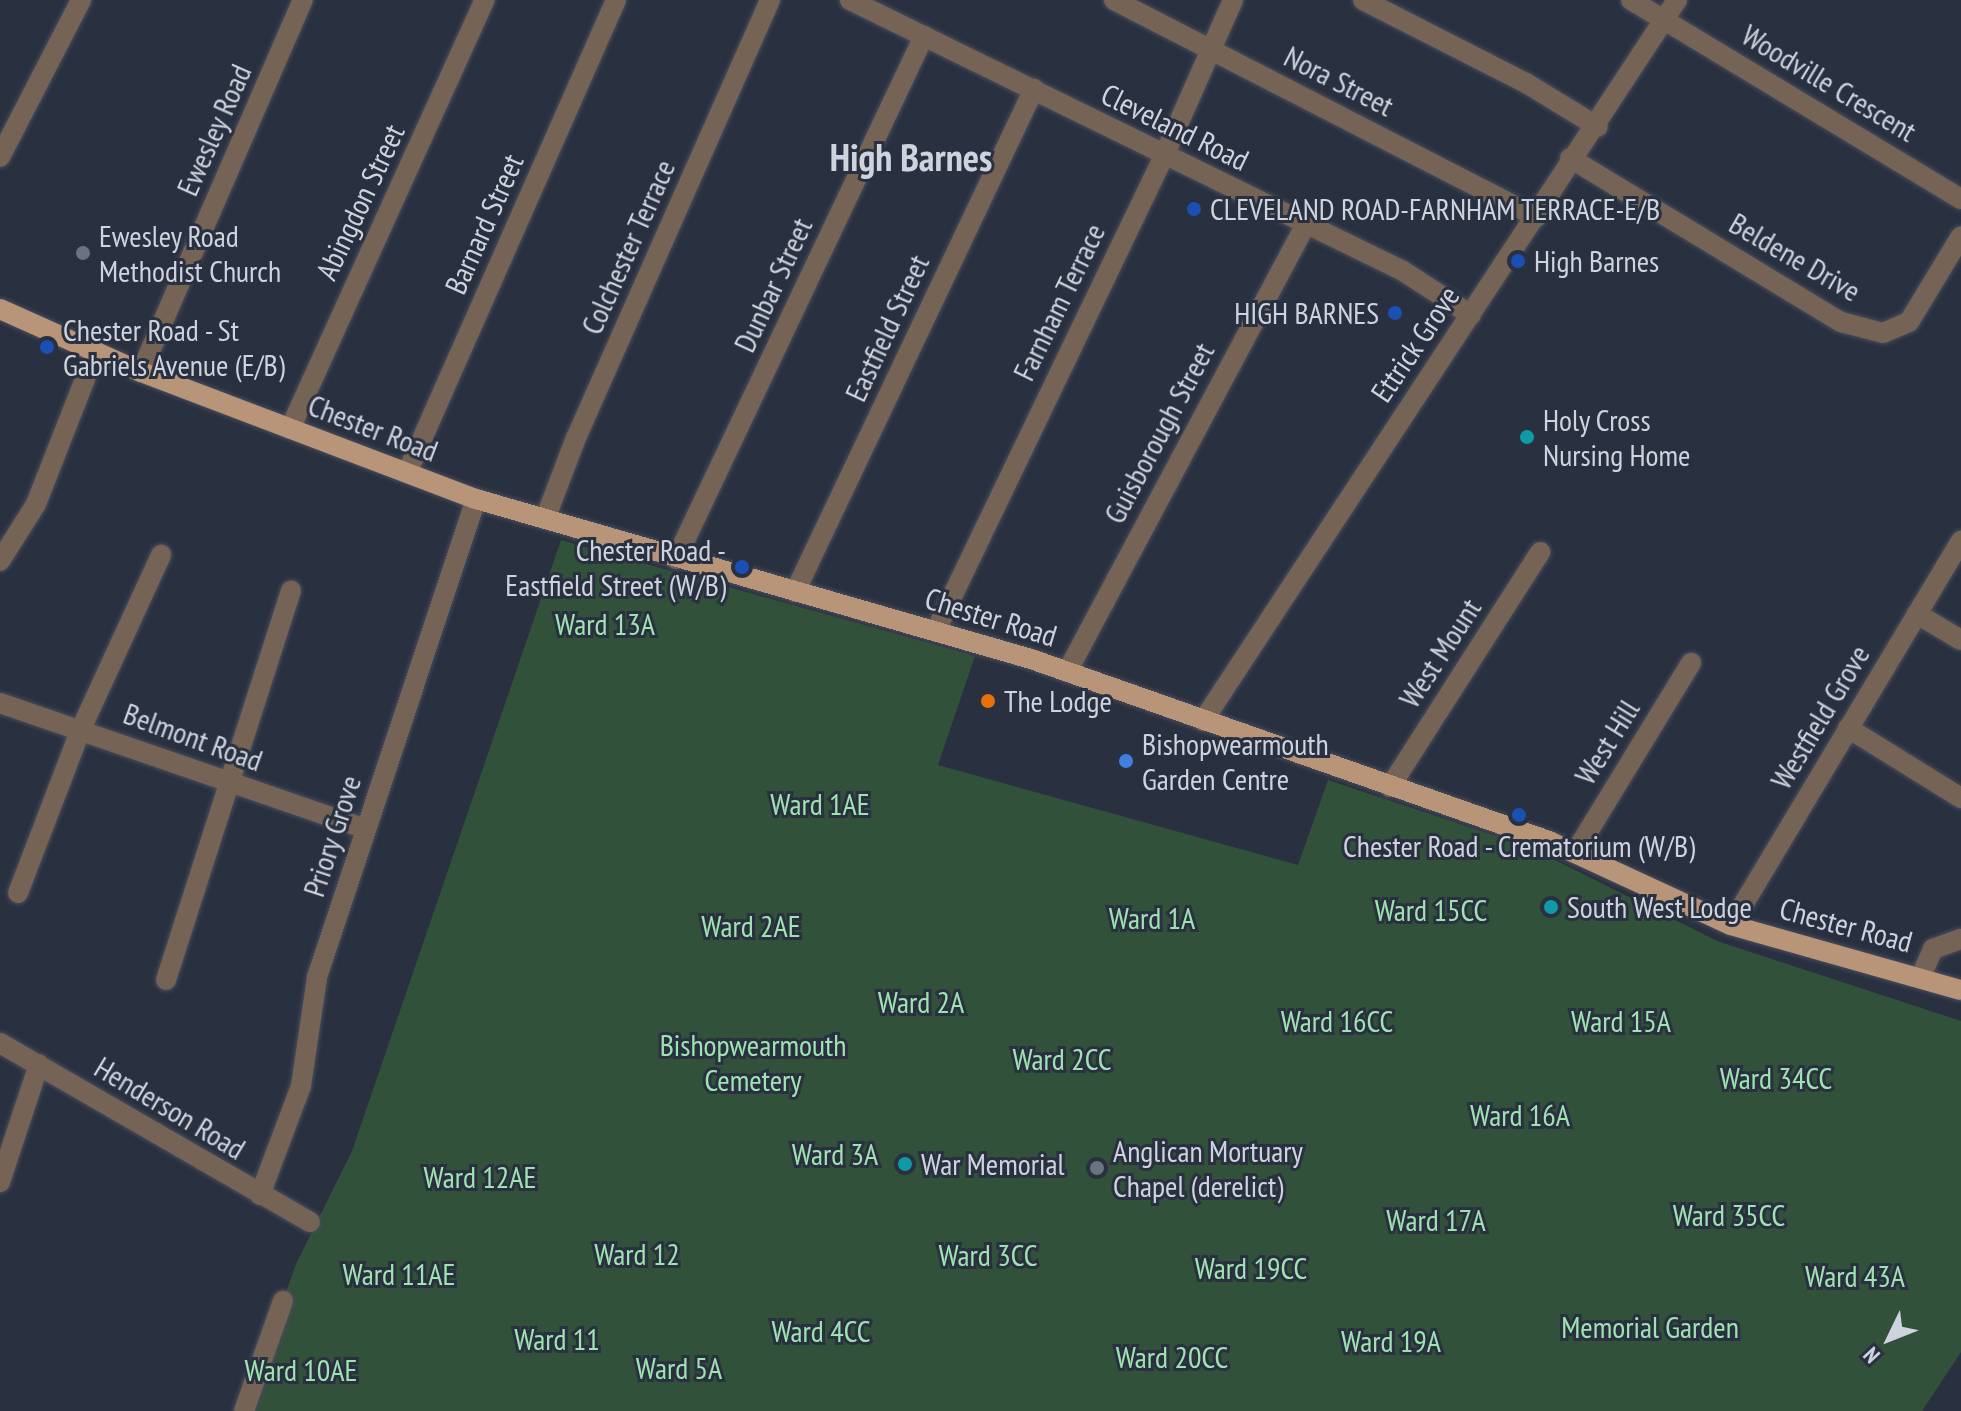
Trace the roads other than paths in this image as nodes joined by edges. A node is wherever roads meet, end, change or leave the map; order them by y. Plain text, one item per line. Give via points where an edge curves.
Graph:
1 (81, 0) edge
2 (485, 0) edge
3 (616, 0) edge
4 (770, 0) edge
5 (850, 0) edge
6 (1114, 0) edge
7 (1233, 0) edge
8 (1363, 0) edge
9 (1631, 0) edge
10 (1677, 0) edge
11 (296, 2) edge
12 (1665, 19) junction
13 (924, 36) junction
14 (1211, 48) junction
15 (1034, 89) junction
16 (1598, 127) junction
17 (0, 157) edge
18 (1163, 158) junction
19 (1570, 158) junction
20 (1959, 192) edge
21 (1536, 217) junction
22 (1306, 224) junction
23 (1961, 236) edge
24 (0, 309) edge
25 (1471, 315) junction
26 (96, 351) junction
27 (141, 372) junction
28 (290, 429) junction
29 (407, 473) junction
30 (476, 499) junction
31 (545, 519) junction
32 (1961, 540) edge
33 (1540, 552) dead end
34 (161, 555) dead end
35 (676, 559) junction
36 (0, 561) edge
37 (291, 591) dead end
38 (795, 592) junction
39 (1917, 614) junction
40 (936, 630) junction
41 (1961, 640) edge
42 (1691, 663) dead end
43 (1067, 672) junction
44 (0, 703) edge
45 (1203, 721) junction
46 (1848, 728) junction
47 (81, 729) junction
48 (232, 784) junction
49 (1390, 787) junction
50 (1961, 798) edge
51 (365, 829) junction
52 (1575, 853) junction
53 (18, 893) dead end
54 (1731, 925) junction
55 (1961, 939) edge
56 (1921, 976) junction
57 (166, 980) dead end
58 (1961, 990) edge
59 (0, 1043) edge
60 (39, 1064) junction
61 (0, 1182) edge
62 (260, 1195) junction
63 (310, 1222) dead end
64 (283, 1301) dead end
65 (244, 1411) edge

1 - 17 street
2 - 28 street, Abingdon Street
3 - 29 street, Barnard Street
4 - 31 street, Colchester Terrace
5 - 13 street, Cleveland Road
6 - 14 street, Nora Street
7 - 14 street, Farnham Terrace
8 - 16 street via 1526,83
9 - 12 street, Woodville Crescent
10 - 12 street, Ettrick Grove
11 - 27 street, Ewesley Road
12 - 16 street, Ettrick Grove
12 - 20 street, Woodville Crescent
13 - 15 street, Cleveland Road
13 - 35 street, Dunbar Street
14 - 18 street, Farnham Terrace
14 - 21 street, Nora Street
15 - 18 street, Cleveland Road
15 - 38 street, Eastfield Street
16 - 19 street, Ettrick Grove
18 - 22 street, Cleveland Road
18 - 40 street, Farnham Terrace
19 - 21 street, Ettrick Grove
19 - 23 street, Beldene Drive via 1841,322 1883,333 1909,322
21 - 25 street, Ettrick Grove
22 - 25 street, Cleveland Road via 1403,271
22 - 43 street, Guisborough Street
24 - 26 main road, Chester Road
25 - 45 street, Ettrick Grove
26 - 27 main road, Chester Road
26 - 36 street via 36,504
27 - 28 main road, Chester Road
28 - 29 main road, Chester Road
29 - 30 main road, Chester Road
30 - 31 main road, Chester Road
30 - 51 street, Priory Grove
31 - 35 main road, Chester Road
32 - 39 street, Westfield Grove
33 - 49 street, West Mount
34 - 47 street
35 - 38 main road, Chester Road
37 - 48 street
38 - 40 main road, Chester Road
39 - 41 street
39 - 46 street, Westfield Grove
40 - 43 main road, Chester Road
42 - 52 street, West Hill
43 - 45 main road, Chester Road
44 - 47 street, Belmont Road
45 - 49 main road, Chester Road
46 - 50 street
46 - 54 street, Westfield Grove
47 - 48 street, Belmont Road
47 - 53 street
48 - 51 street, Belmont Road
48 - 57 street
49 - 52 main road, Chester Road
51 - 62 street, Priory Grove via 317,977 294,1113
52 - 54 main road, Chester Road
54 - 56 main road, Chester Road
55 - 56 street via 1938,945
56 - 58 main road, Chester Road
59 - 60 street, Henderson Road
60 - 61 street
60 - 62 street, Henderson Road
62 - 63 street, Henderson Road
64 - 65 street

